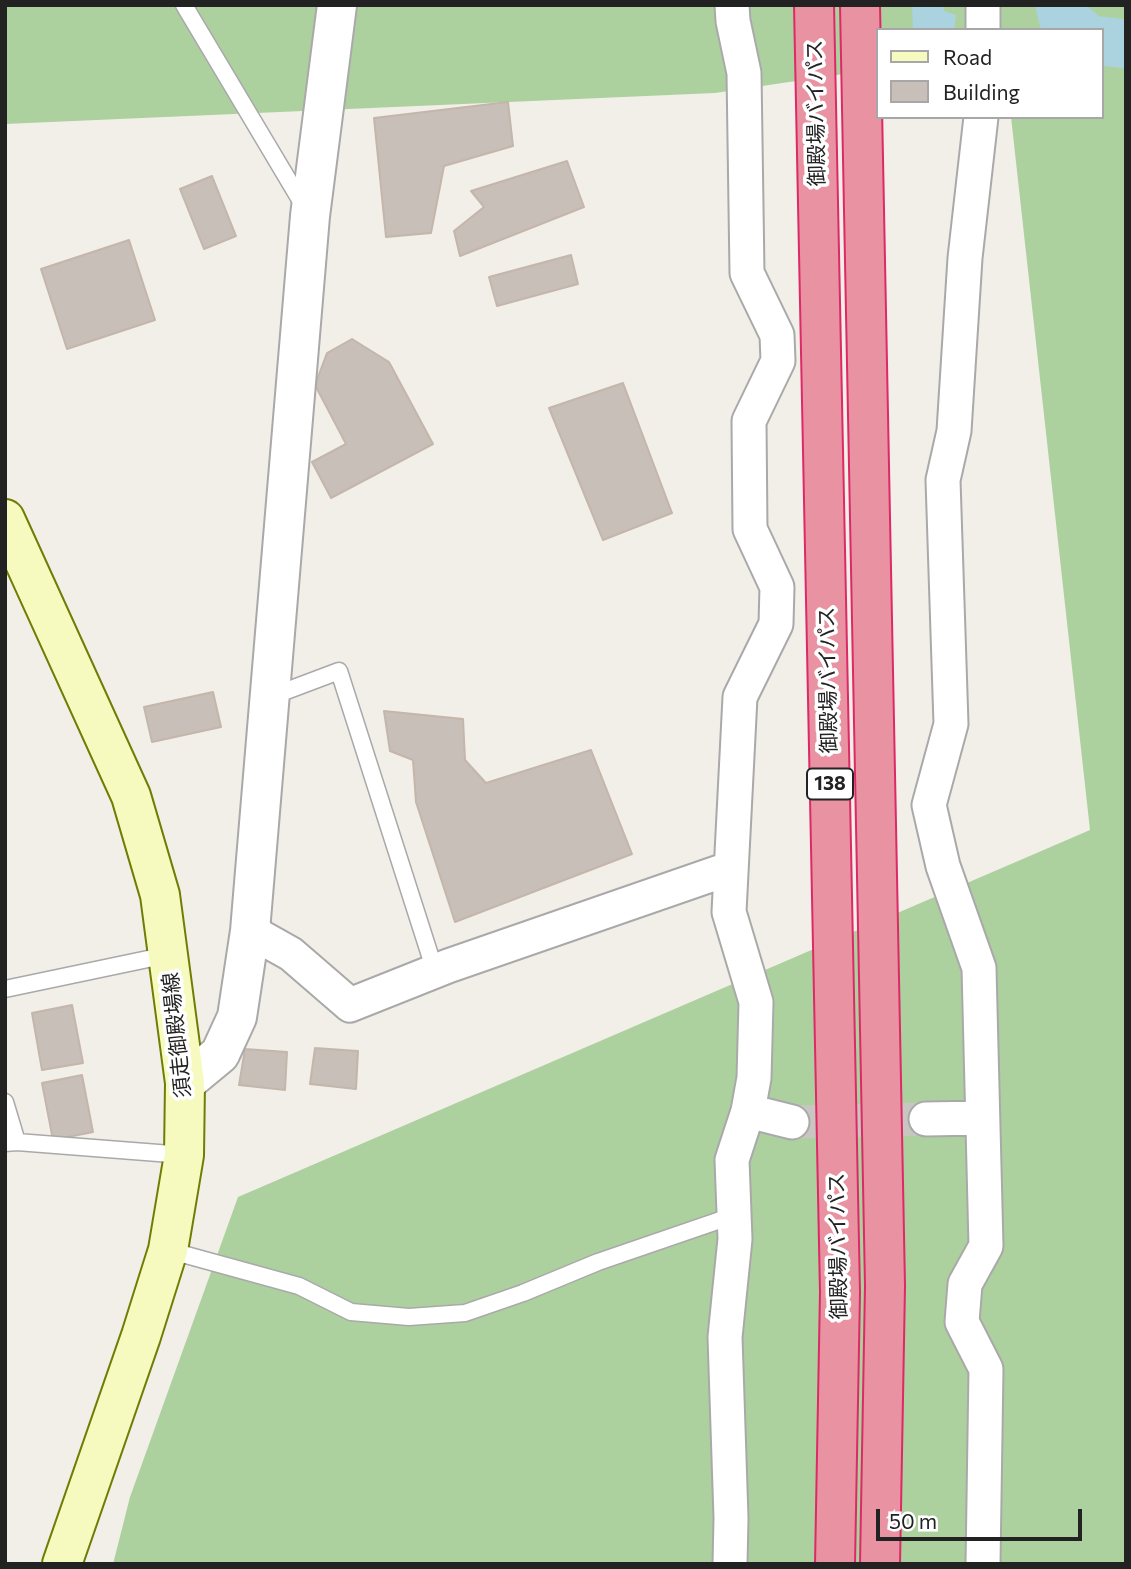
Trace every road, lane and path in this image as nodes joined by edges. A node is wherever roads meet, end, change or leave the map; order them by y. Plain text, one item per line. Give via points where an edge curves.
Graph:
1 (184, 5) edge
2 (337, 5) edge
3 (733, 5) edge
4 (814, 5) edge
5 (860, 5) edge
6 (983, 5) edge
7 (983, 28) edge
8 (981, 119) edge
9 (310, 216) junction
10 (5, 519) edge
11 (269, 697) junction
12 (731, 868) junction
13 (250, 931) junction
14 (168, 955) junction
15 (435, 971) junction
16 (5, 989) edge
17 (185, 1083) junction
18 (5, 1102) edge
19 (748, 1111) junction
20 (981, 1118) junction
21 (926, 1119) tunnel mouth
22 (792, 1122) tunnel mouth
23 (11, 1142) edge
24 (184, 1155) junction
25 (735, 1214) junction
26 (168, 1251) junction
27 (62, 1564) edge
28 (730, 1564) edge
29 (835, 1564) edge
30 (880, 1564) edge
31 (983, 1564) edge

1 - 9 lane
2 - 9 street
3 - 12 street via 744,73 747,273 777,335 778,361 750,421 750,529 777,587 776,624 740,697
4 - 29 highway, 御殿場バイパス / 138 via 840,1292
5 - 30 highway, 138 via 885,1286
6 - 7 street
8 - 20 street via 965,258 954,432 943,480 951,724 929,805 943,866 979,968
9 - 11 street
10 - 14 main road, 須走御殿場線 via 131,796 160,895
11 - 13 street
11 - 15 lane via 339,671
12 - 15 street
12 - 19 street via 729,912 756,1002 754,1078
13 - 15 street via 291,954 350,1005
13 - 17 street via 237,1017 220,1054
14 - 16 lane
14 - 17 main road, 須走御殿場線
17 - 24 main road, 須走御殿場線
18 - 23 lane
19 - 22 street
19 - 25 street via 732,1160
20 - 21 street
20 - 31 street via 986,1246 965,1284 962,1322 986,1369
23 - 24 lane
24 - 26 main road, 須走御殿場線
25 - 26 lane via 465,1313 409,1317 351,1312 299,1286
25 - 28 street via 725,1337
26 - 27 main road, 須走御殿場線

